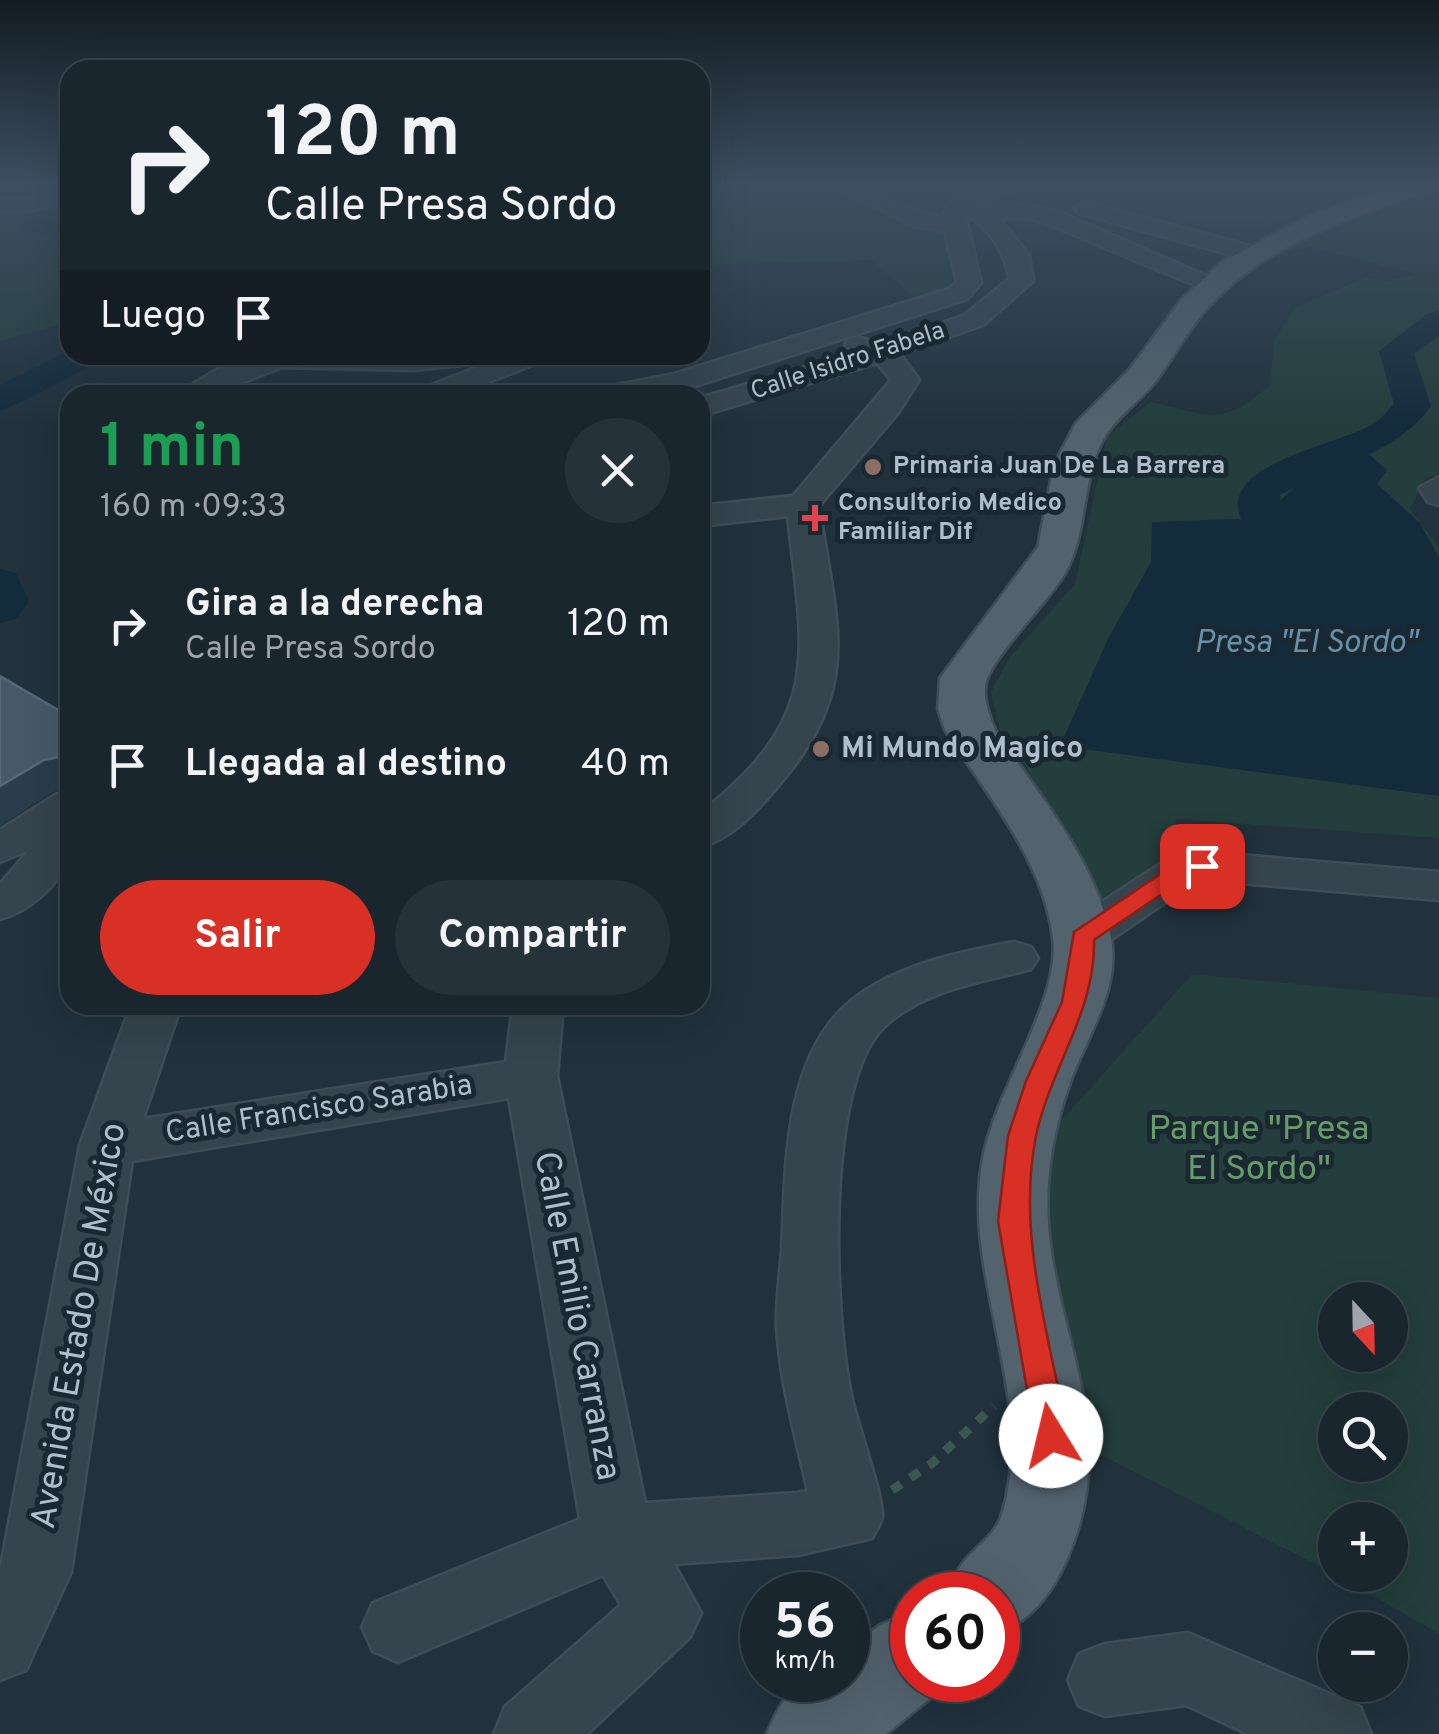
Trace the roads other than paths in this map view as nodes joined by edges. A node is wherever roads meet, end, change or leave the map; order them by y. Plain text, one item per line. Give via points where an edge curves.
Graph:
1 (965, 265) edge
2 (1018, 265) edge
3 (1219, 265) edge
4 (1222, 265) edge
5 (1240, 265) edge
6 (1252, 265) edge
7 (1233, 269) junction
8 (832, 336) junction
9 (883, 354) junction
10 (262, 365) edge
11 (508, 365) edge
12 (209, 385) edge
13 (456, 385) edge
14 (662, 385) edge
15 (710, 404) edge
16 (1439, 486) edge
17 (1439, 495) edge
18 (803, 505) junction
19 (710, 515) edge
20 (60, 810) edge
21 (710, 825) edge
22 (60, 839) edge
23 (0, 849) edge
24 (1439, 886) edge
25 (0, 905) edge
26 (1082, 937) junction
27 (1014, 958) dead end
28 (152, 1015) edge
29 (537, 1015) edge
30 (531, 1076) junction
31 (107, 1144) junction
32 (617, 1536) junction
33 (1017, 1572) edge
34 (398, 1627) dead end
35 (0, 1645) edge
36 (890, 1673) edge
37 (1104, 1680) dead end
38 (532, 1734) edge
39 (812, 1734) edge
40 (1334, 1734) edge

1 - 8 street via 970,283 958,294
2 - 9 street, Calle Isidro Fabela via 1021,281 974,320
3 - 7 street
4 - 7 street
5 - 7 main road
6 - 7 main road
7 - 26 main road via 1090,431 1073,465 1058,547 963,678 970,730 1049,855
8 - 9 street
8 - 14 street
9 - 15 street, Calle Isidro Fabela
9 - 18 street via 905,380
10 - 12 street
11 - 13 street
16 - 17 street
18 - 19 street
18 - 21 street via 819,626 818,680 800,724 763,778
20 - 23 street
22 - 25 street via 23,889
24 - 26 street via 1202,866 1176,874
26 - 33 main road via 1074,1002 1039,1081 1014,1178 1013,1221 1051,1436 1047,1494 1032,1550
27 - 32 street via 972,964 912,987 865,1016 838,1052 822,1111 808,1324 816,1388 848,1516
28 - 31 street, Avenida Estado De México
29 - 30 street, Calle Emilio Carranza
30 - 31 street, Calle Francisco Sarabia
30 - 32 street, Calle Emilio Carranza
31 - 35 street, Avenida Estado De México via 36,1572
32 - 34 street
32 - 38 street, Calle Emilio Carranza via 665,1614
36 - 39 main road
37 - 40 street via 1188,1668

